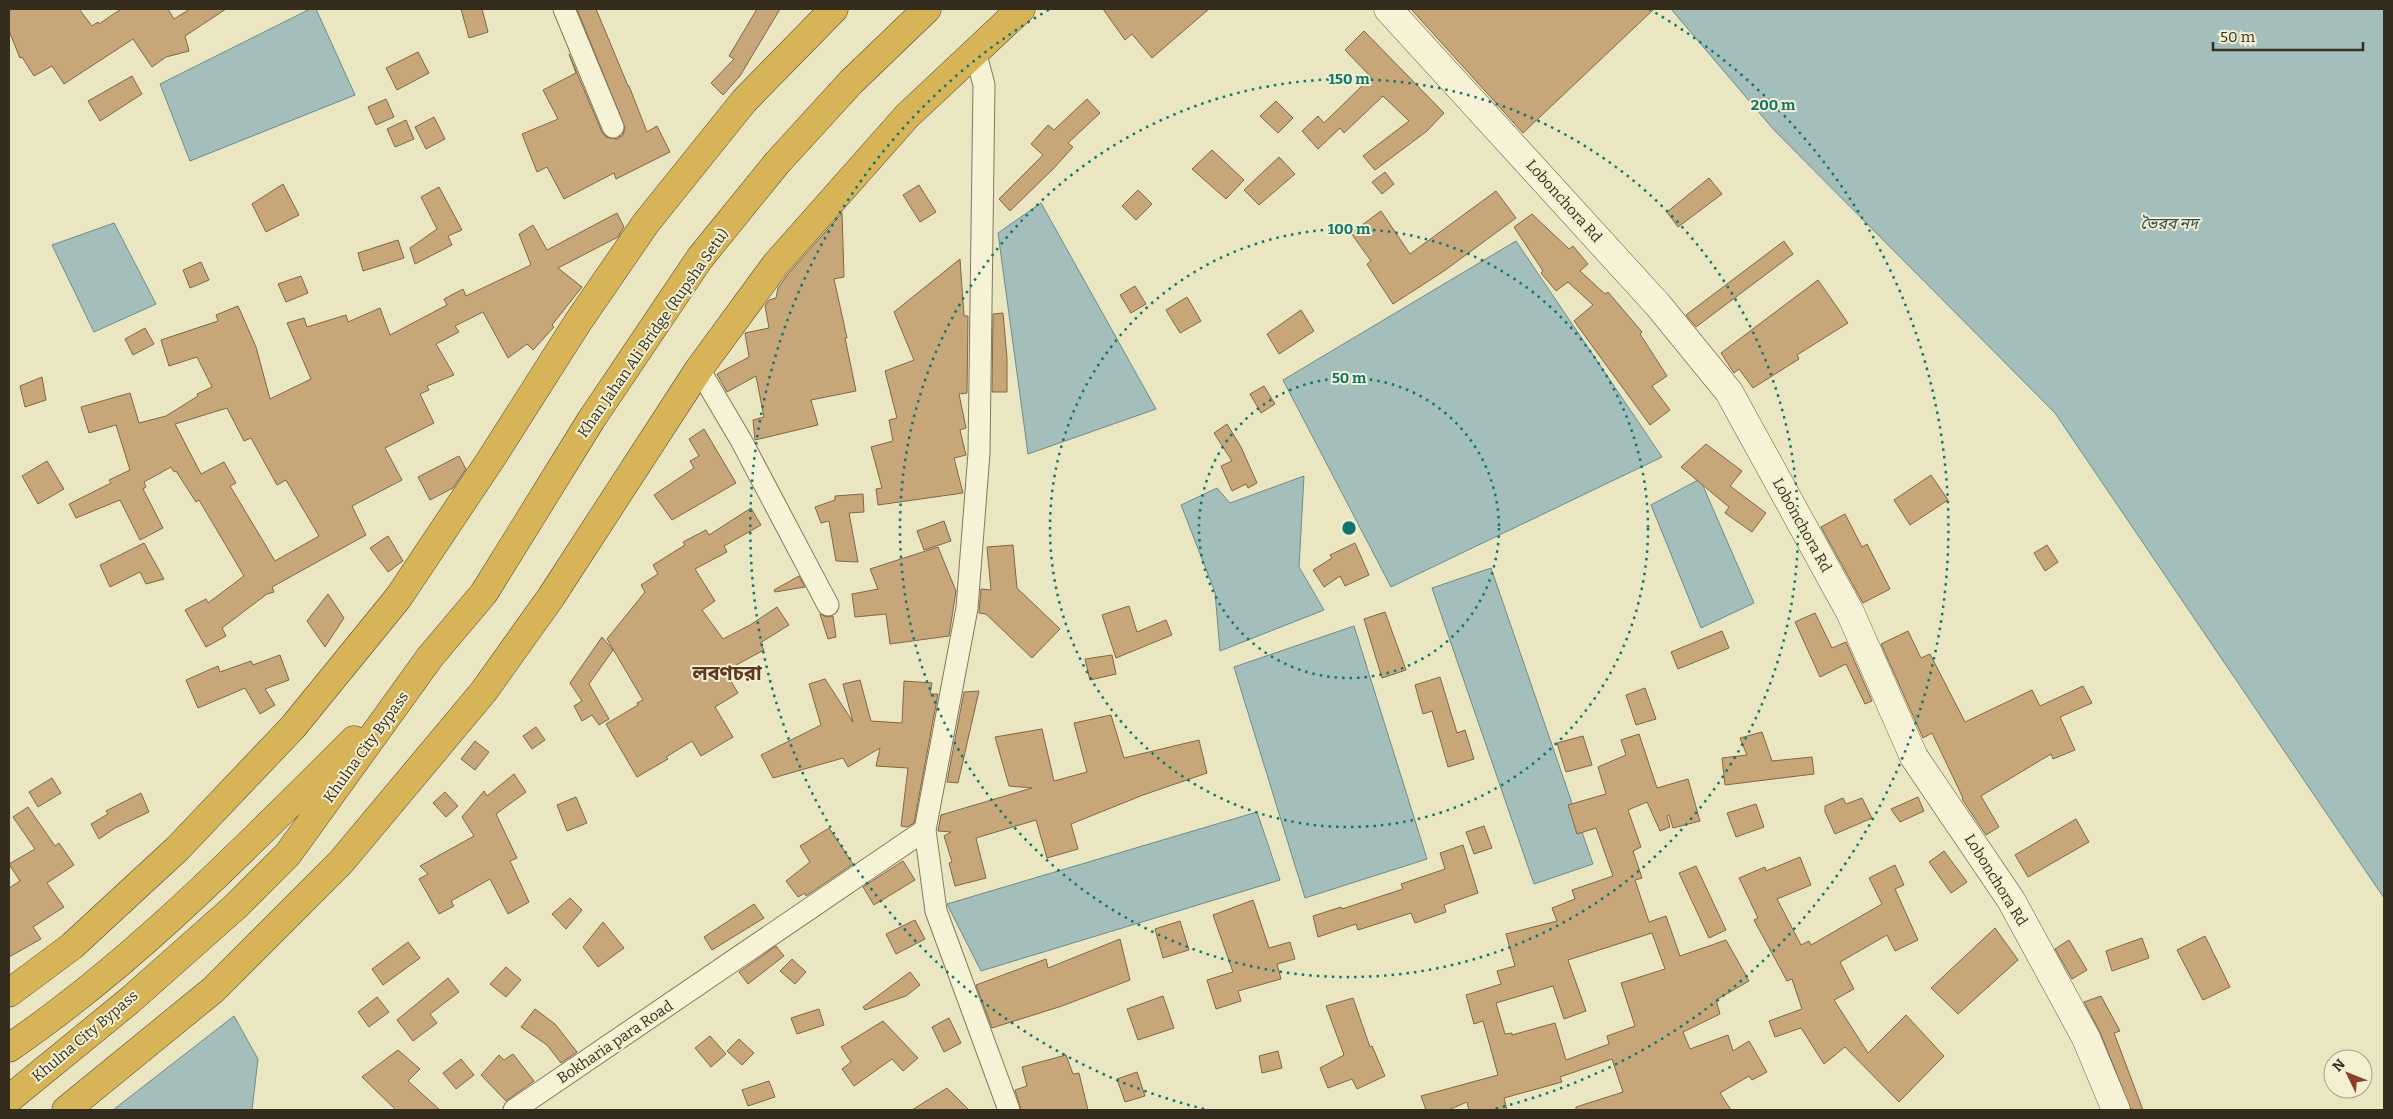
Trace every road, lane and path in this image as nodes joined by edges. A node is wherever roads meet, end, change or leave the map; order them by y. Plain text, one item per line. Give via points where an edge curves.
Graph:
1 (564, 9) edge
2 (834, 9) edge
3 (927, 9) edge
4 (1021, 9) edge
5 (1388, 9) edge
6 (976, 51) junction
7 (613, 127) dead end
8 (699, 369) junction
9 (828, 605) dead end
10 (413, 683) junction
11 (925, 830) junction
12 (9, 994) edge
13 (9, 1048) edge
14 (9, 1100) edge
15 (66, 1110) edge
16 (514, 1110) edge
17 (1009, 1110) edge
18 (2116, 1110) edge

1 - 7 street
2 - 12 highway via 744,100 646,223 398,598 293,727 170,855 72,946
3 - 10 highway, Khan Jahan Ali Bridge (Rupsha Setu) via 851,82 777,164 700,258 591,420 484,593 430,657
4 - 6 highway
5 - 18 street, Lobonchora Rd via 1658,305 1730,392 1850,612 1914,757 2011,900 2086,1038
6 - 8 highway via 907,116 776,264
6 - 11 street via 984,85 979,453 967,608
8 - 9 street via 742,442
8 - 15 highway via 551,597 484,691 341,862 213,990
10 - 13 highway, Khulna City Bypass via 239,854 117,966
10 - 14 highway, Khulna City Bypass via 288,854 236,907
11 - 16 street, Bokharia para Road
11 - 17 street via 936,911

